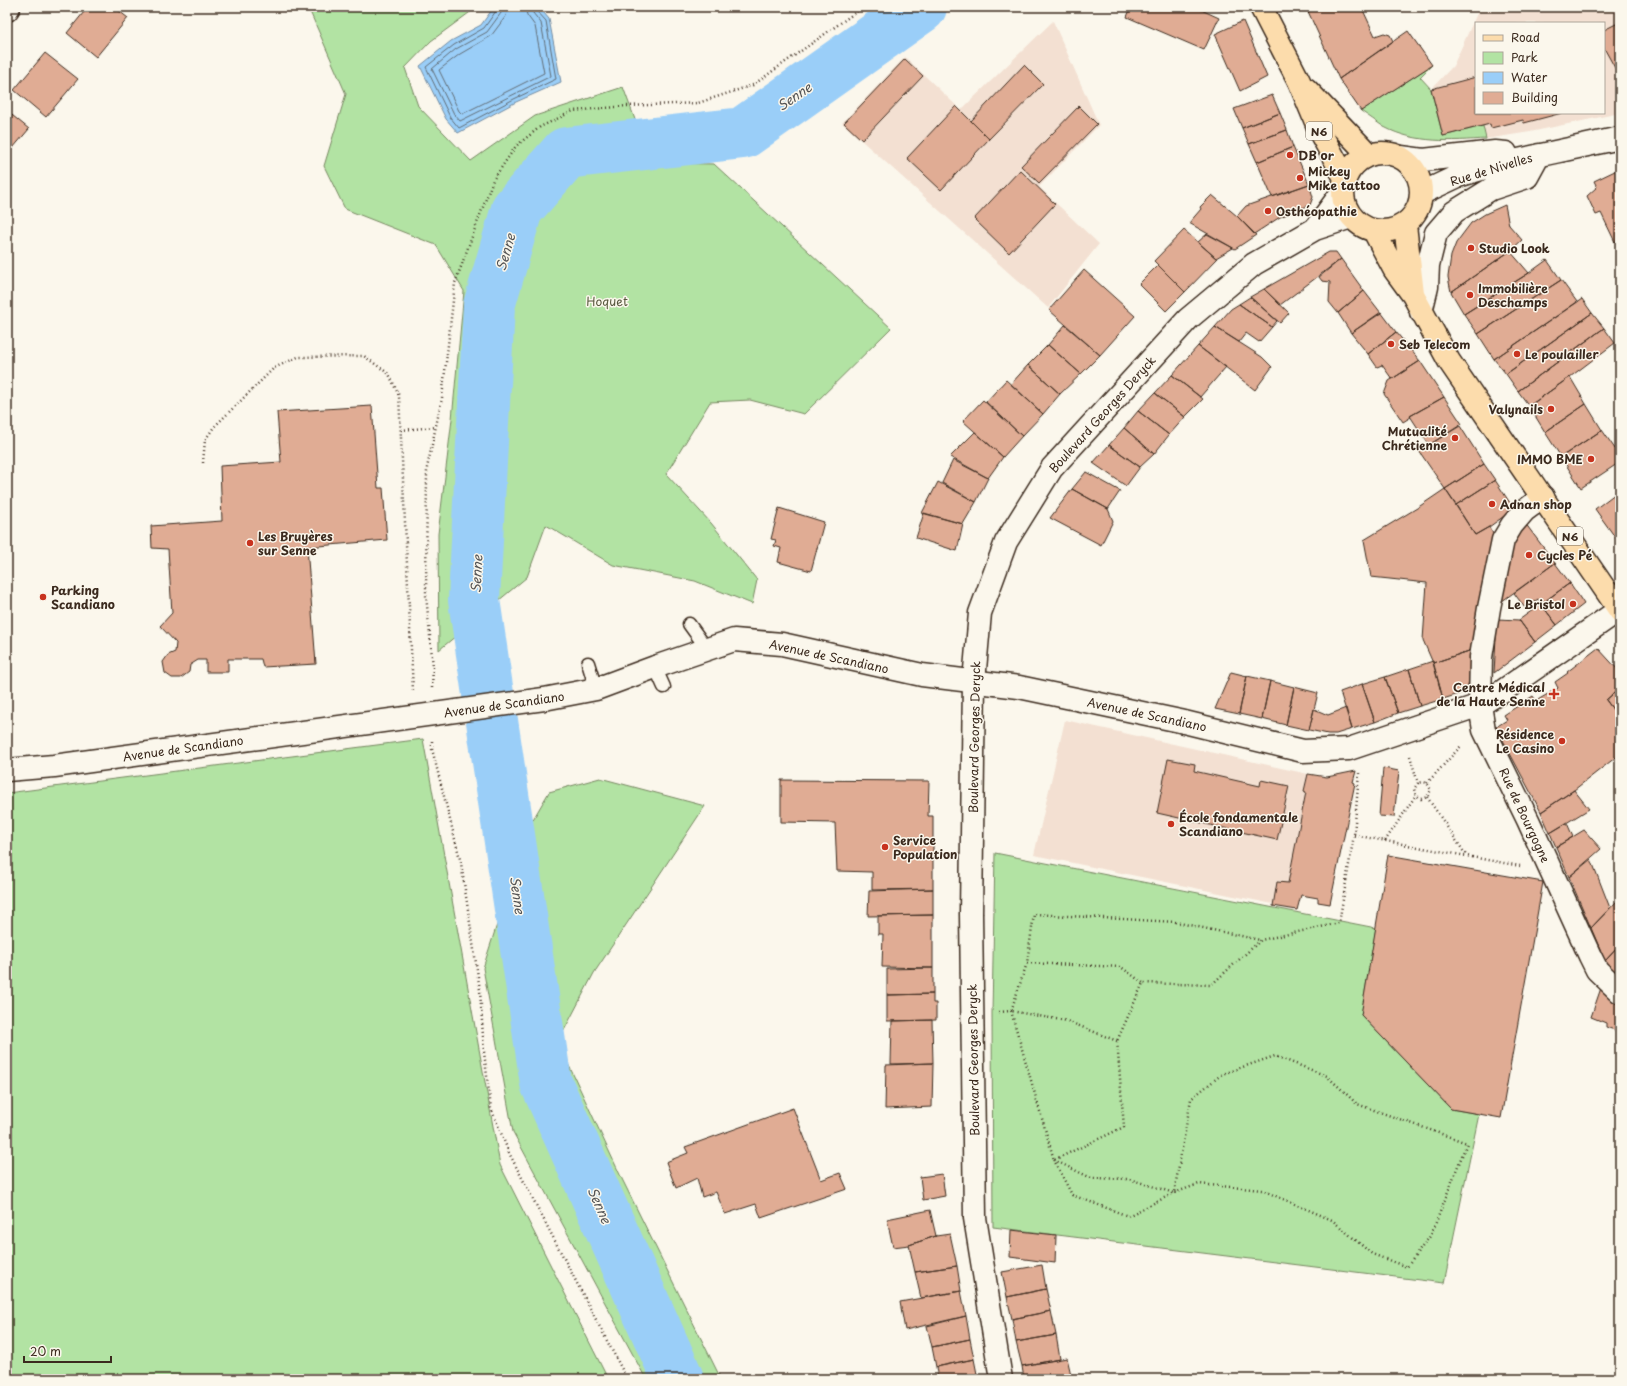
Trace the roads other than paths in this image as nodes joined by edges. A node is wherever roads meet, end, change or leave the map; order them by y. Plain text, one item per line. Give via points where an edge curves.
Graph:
1 (9, 7) edge
2 (1261, 7) edge
3 (7, 10) edge
4 (1299, 81) junction
5 (1620, 138) edge
6 (1369, 155) junction
7 (1539, 155) junction
8 (1401, 157) junction
9 (1344, 185) junction
10 (1422, 193) junction
11 (1351, 217) junction
12 (1405, 226) junction
13 (1315, 229) junction
14 (1374, 231) junction
15 (1417, 303) junction
16 (1543, 497) junction
17 (1620, 610) edge
18 (689, 624) dead end
19 (707, 649) junction
20 (588, 664) dead end
21 (655, 666) junction
22 (974, 681) junction
23 (664, 687) dead end
24 (596, 689) junction
25 (1480, 704) junction
26 (7, 770) edge
27 (1620, 992) edge
28 (1001, 1379) edge

1 - 3 street
2 - 4 main road, N6
4 - 6 main road, N6
4 - 9 main road, N6
5 - 7 street, Rue de Nivelles
6 - 8 main road via 1380,153
6 - 9 main road via 1355,164
7 - 8 street, Rue de Nivelles via 1495,152 1423,160
7 - 10 street, Rue de Nivelles via 1458,176
7 - 15 street via 1527,176 1491,189 1454,212 1436,234 1428,265 1427,287
8 - 10 main road via 1413,167 1420,179
9 - 11 main road via 1345,205
9 - 13 street, Boulevard Georges Deryck
10 - 12 main road via 1420,206
11 - 13 street, Boulevard Georges Deryck
11 - 14 main road via 1361,226
12 - 14 main road via 1390,232
12 - 15 main road, N6
13 - 22 street, Boulevard Georges Deryck via 1254,264 1188,319 1052,468 1006,542 980,613
14 - 15 main road, N6
15 - 16 main road, N6 via 1449,361
16 - 17 main road, N6
16 - 25 street, Rue de Bourgogne via 1524,511 1503,540 1481,657
17 - 25 street, Avenue de Scandiano
18 - 19 lane
19 - 21 street, Avenue de Scandiano
19 - 22 street, Avenue de Scandiano via 734,640 782,644 922,675
20 - 24 lane
21 - 23 lane
21 - 24 street, Avenue de Scandiano
22 - 25 street, Avenue de Scandiano via 1019,687 1124,708 1303,751 1349,749
22 - 28 street, Boulevard Georges Deryck via 971,914 975,1218
24 - 26 street, Avenue de Scandiano via 423,716 54,766
25 - 27 street, Rue de Bourgogne via 1484,730 1597,970

